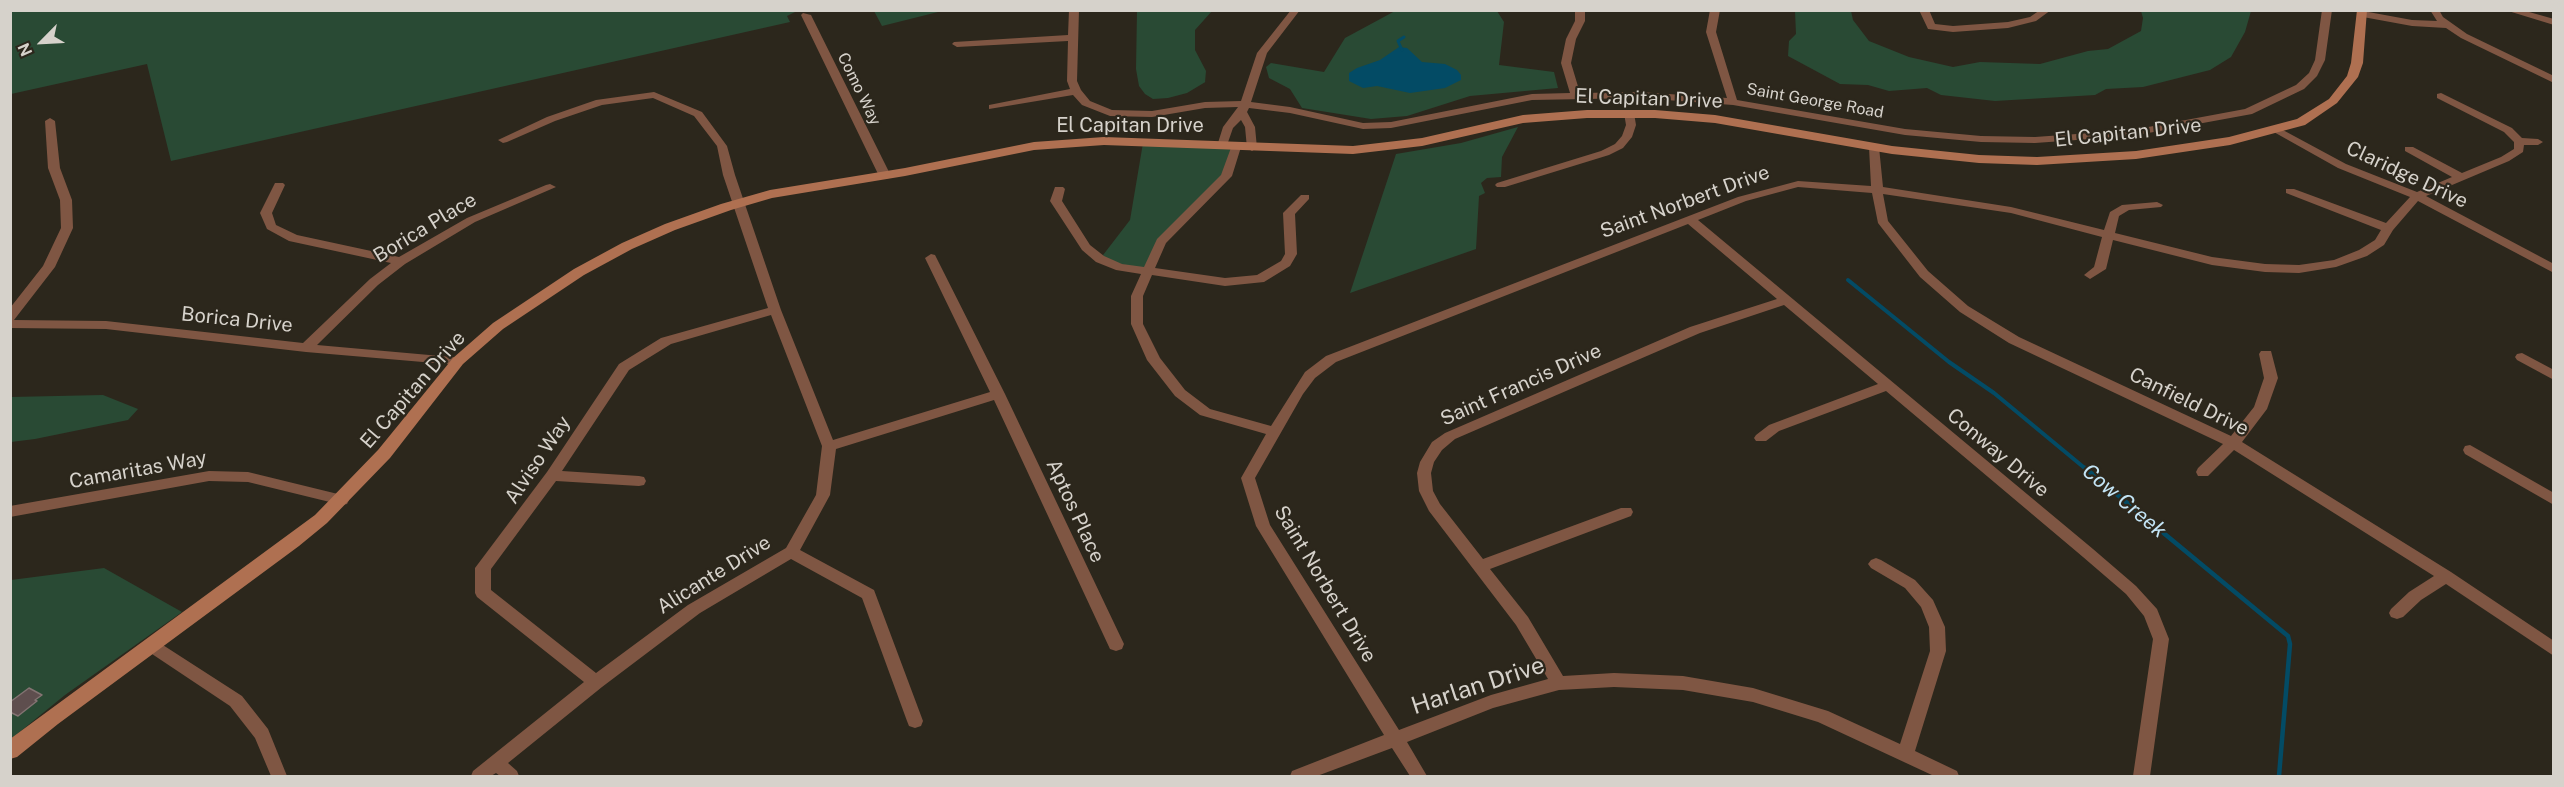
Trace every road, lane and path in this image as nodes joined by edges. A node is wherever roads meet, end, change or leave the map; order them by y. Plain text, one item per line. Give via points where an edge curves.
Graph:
1 (1074, 10) edge
2 (1296, 10) edge
3 (1580, 10) edge
4 (1714, 10) edge
5 (1924, 10) edge
6 (2047, 10) edge
7 (2327, 10) edge
8 (2392, 10) edge
9 (2509, 10) edge
10 (2362, 12) edge
11 (2436, 14) edge
12 (806, 15) dead end
13 (2553, 22) edge
14 (2449, 26) junction
15 (1073, 38) junction
16 (957, 44) dead end
17 (2553, 80) edge
18 (1076, 91) junction
19 (1575, 94) junction
20 (2441, 96) dead end
21 (1733, 102) junction
22 (993, 107) dead end
23 (1243, 108) junction
24 (1629, 113) junction
25 (50, 122) dead end
26 (2277, 131) junction
27 (503, 140) dead end
28 (2519, 141) junction
29 (2538, 142) dead end
30 (1229, 147) junction
31 (1874, 147) junction
32 (1252, 148) junction
33 (2409, 148) dead end
34 (885, 176) junction
35 (2459, 176) junction
36 (279, 185) dead end
37 (1501, 185) dead end
38 (550, 187) dead end
39 (1059, 189) dead end
40 (1877, 190) junction
41 (2290, 191) dead end
42 (2417, 196) junction
43 (1305, 197) dead end
44 (738, 203) junction
45 (2157, 206) dead end
46 (1690, 220) junction
47 (2388, 228) junction
48 (2109, 236) junction
49 (931, 258) dead end
50 (401, 261) junction
51 (2553, 269) edge
52 (1146, 270) junction
53 (2090, 275) dead end
54 (1785, 301) junction
55 (775, 310) junction
56 (10, 317) edge
57 (10, 324) edge
58 (306, 348) junction
59 (2266, 354) dead end
60 (2522, 357) dead end
61 (458, 361) junction
62 (2553, 376) edge
63 (1886, 386) junction
64 (998, 394) junction
65 (1273, 431) junction
66 (1761, 438) dead end
67 (2234, 443) junction
68 (830, 446) junction
69 (2470, 450) dead end
70 (2203, 472) dead end
71 (552, 476) junction
72 (639, 481) dead end
73 (342, 500) junction
74 (2553, 500) edge
75 (10, 512) edge
76 (1626, 512) dead end
77 (791, 552) junction
78 (1876, 564) dead end
79 (1479, 567) junction
80 (2446, 576) junction
81 (2397, 613) dead end
82 (1116, 644) dead end
83 (152, 645) junction
84 (2553, 650) edge
85 (596, 682) junction
86 (1559, 683) junction
87 (915, 721) dead end
88 (1397, 738) junction
89 (10, 751) edge
90 (1905, 754) junction
91 (497, 763) junction
92 (279, 777) edge
93 (479, 777) edge
94 (511, 777) edge
95 (1298, 777) edge
96 (1419, 777) edge
97 (1951, 777) edge
98 (2142, 777) edge

1 - 15 street
2 - 23 street via 1262,53
3 - 19 street via 1566,63
4 - 21 street via 1711,32
5 - 6 street via 1931,27 1953,29 2008,25 2032,19
7 - 21 street, Saint George Road via 2320,60 2300,87 2248,112 2132,133 2057,139 1981,139 1905,132
8 - 11 street
9 - 13 street
10 - 14 street
10 - 26 street, El Capitan Drive via 2357,63 2344,90 2301,122
11 - 14 street
12 - 34 street, Como Way
14 - 17 street
15 - 16 street
15 - 18 street via 1072,81
18 - 22 street
18 - 23 street, Saint George Road via 1086,103 1126,115 1205,105
19 - 21 street, Saint George Road via 1639,94
19 - 23 street, Saint George Road via 1510,100 1413,122 1363,126 1290,110
20 - 28 street via 2508,130
23 - 30 street via 1228,127
23 - 32 street
24 - 31 street, El Capitan Drive via 1750,124
24 - 32 street, El Capitan Drive via 1523,119 1377,148
24 - 37 street via 1628,137 1619,146
25 - 56 street via 54,168 66,200 67,228 49,267
26 - 31 street, El Capitan Drive via 2164,152 2080,159 1979,159
26 - 42 street, Claridge Drive via 2342,166
27 - 44 street via 600,102 654,95 698,114 722,146
28 - 29 street
28 - 35 street, Saint Norbert Drive via 2519,150 2505,159
30 - 32 street, El Capitan Drive
30 - 34 street, El Capitan Drive via 1066,142 987,153
30 - 52 street via 1226,176 1161,242
31 - 40 street, Canfield Drive
33 - 35 street
34 - 44 street, El Capitan Drive via 810,186
35 - 42 street, Saint Norbert Drive
36 - 50 street via 266,213 272,227 293,238
38 - 50 street, Borica Place via 471,220
39 - 52 street via 1056,201 1086,247 1100,259 1120,267
40 - 46 street, Saint Norbert Drive via 1794,180
40 - 48 street, Saint Norbert Drive via 2011,210
40 - 67 street, Canfield Drive via 1882,221 1924,274 1964,309 2014,340
41 - 47 street
42 - 47 street, Saint Norbert Drive
42 - 51 street, Claridge Drive
43 - 52 street via 1289,213 1291,254 1276,271 1260,279 1234,282
44 - 55 street
44 - 61 street, El Capitan Drive via 670,227 579,272 498,326
45 - 48 street via 2126,207 2114,214
46 - 54 street, Conway Drive
46 - 65 street, Saint Norbert Drive via 1331,359 1310,375
47 - 48 street, Saint Norbert Drive via 2380,242 2363,253 2336,263 2299,269 2212,261
48 - 53 street via 2100,269
49 - 64 street, Aptos Place
50 - 58 street, Borica Place
52 - 65 street via 1137,296 1137,324 1161,369 1180,393 1205,411
54 - 63 street, Conway Drive
54 - 79 street, Saint Francis Drive via 1684,335 1450,436 1437,446 1424,473 1426,491
55 - 68 street
55 - 71 street, Alviso Way via 666,341 624,367
57 - 58 street, Borica Drive via 106,325
58 - 61 street, Borica Drive
59 - 67 street via 2271,378 2260,409
60 - 62 street
61 - 73 street, El Capitan Drive
63 - 66 street via 1774,428
63 - 98 street, Conway Drive via 2088,553 2151,613 2161,639
64 - 68 street
64 - 82 street, Aptos Place
65 - 88 street, Saint Norbert Drive via 1248,478 1263,526
67 - 70 street
67 - 80 street, Canfield Drive
68 - 77 street, Alicante Drive via 823,495
69 - 74 street
71 - 72 street
71 - 85 street, Alviso Way via 483,568 483,594
73 - 75 street, Camaritas Way via 248,477 208,476
73 - 83 street, El Capitan Drive via 293,543
76 - 79 street
77 - 85 street, Alicante Drive via 694,609
77 - 87 street via 867,594
78 - 90 street via 1910,584 1927,604 1937,627 1938,651
79 - 86 street, Saint Francis Drive via 1521,621
80 - 81 street
80 - 84 street, Canfield Drive
83 - 89 street, El Capitan Drive
83 - 92 street via 236,701 262,734
85 - 91 street, Alicante Drive
86 - 88 street, Harlan Drive via 1491,702
86 - 90 street, Harlan Drive via 1683,683 1753,695 1822,716
88 - 95 street, Harlan Drive
88 - 96 street, Saint Norbert Drive
90 - 97 street, Harlan Drive
91 - 93 street, Alicante Drive
91 - 94 street

